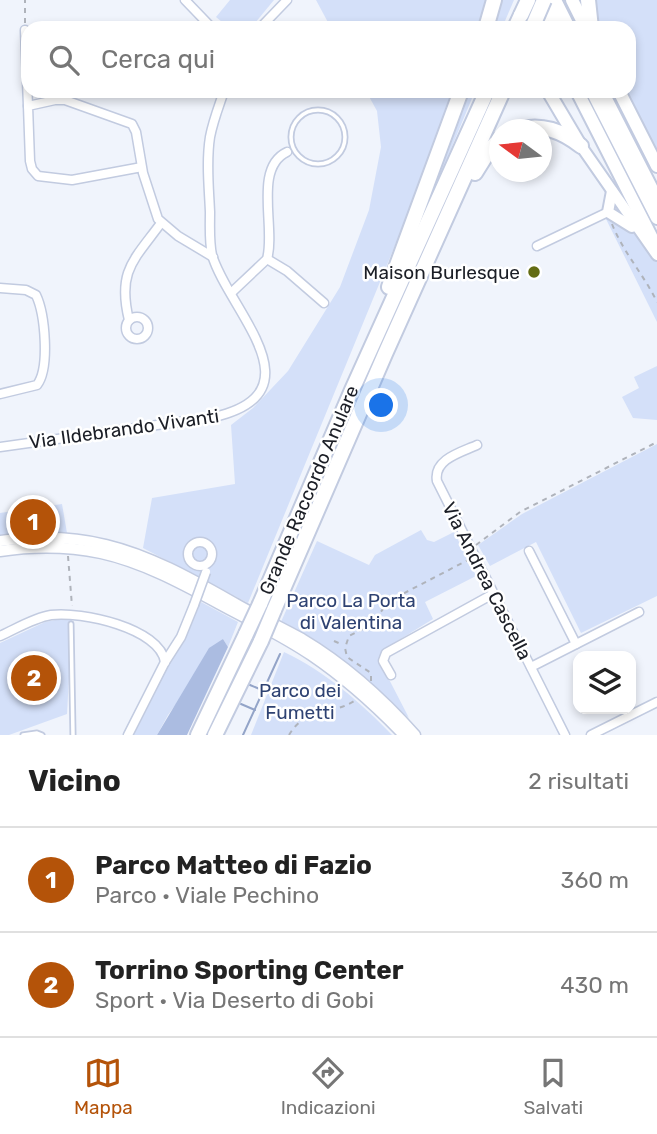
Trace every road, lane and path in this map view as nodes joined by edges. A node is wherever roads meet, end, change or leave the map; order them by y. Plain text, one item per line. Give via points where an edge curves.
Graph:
1 (26, 0) edge
2 (186, 0) edge
3 (287, 0) edge
4 (494, 0) edge
5 (528, 0) edge
6 (544, 0) edge
7 (555, 0) edge
8 (572, 0) edge
9 (588, 0) edge
10 (25, 21) edge
11 (206, 21) edge
12 (267, 21) edge
13 (488, 21) edge
14 (518, 21) edge
15 (531, 21) edge
16 (535, 21) edge
17 (542, 21) edge
18 (555, 21) edge
19 (566, 21) edge
20 (585, 21) edge
21 (589, 21) edge
22 (28, 98) edge
23 (222, 98) edge
24 (458, 98) edge
25 (484, 98) edge
26 (500, 98) edge
27 (552, 98) edge
28 (581, 98) edge
29 (596, 98) edge
30 (606, 98) edge
31 (623, 98) edge
32 (28, 106) junction
33 (552, 129) edge
34 (581, 146) junction
35 (291, 151) junction
36 (489, 153) edge
37 (657, 166) edge
38 (142, 167) junction
39 (612, 191) junction
40 (657, 199) edge
41 (608, 212) junction
42 (657, 218) edge
43 (161, 223) junction
44 (437, 238) junction
45 (645, 239) junction
46 (537, 246) dead end
47 (657, 248) edge
48 (657, 256) edge
49 (213, 257) junction
50 (267, 259) junction
51 (0, 288) edge
52 (230, 293) junction
53 (657, 302) edge
54 (324, 303) dead end
55 (129, 320) dead end
56 (352, 390) junction
57 (0, 394) edge
58 (657, 442) edge
59 (477, 445) dead end
60 (0, 447) edge
61 (0, 541) edge
62 (67, 548) junction
63 (475, 548) dead end
64 (0, 551) edge
65 (529, 551) dead end
66 (470, 559) dead end
67 (206, 567) dead end
68 (205, 591) junction
69 (494, 594) junction
70 (639, 612) dead end
71 (72, 614) junction
72 (71, 624) dead end
73 (307, 632) dead end
74 (291, 634) junction
75 (0, 636) edge
76 (334, 641) dead end
77 (576, 644) junction
78 (345, 646) junction
79 (165, 662) junction
80 (531, 667) junction
81 (391, 675) dead end
82 (369, 684) dead end
83 (358, 697) dead end
84 (657, 702) edge
85 (23, 735) edge
86 (42, 735) edge
87 (73, 735) edge
88 (128, 735) edge
89 (198, 735) edge
90 (215, 735) edge
91 (289, 735) edge
92 (404, 735) edge
93 (415, 735) edge
94 (565, 735) edge
95 (591, 735) edge

1 - 10 path
2 - 11 street
3 - 12 street
4 - 13 highway
5 - 14 highway, bridge
5 - 15 main road
5 - 17 main road
6 - 16 highway, bridge
6 - 18 main road
7 - 19 main road
8 - 20 main road
9 - 21 highway
22 - 32 street
23 - 49 street, Via Ildebrando Vivanti via 209,145
24 - 56 highway
25 - 56 highway, Grande Raccordo Anulare
26 - 44 highway, Grande Raccordo Anulare
27 - 34 main road
28 - 47 main road
29 - 42 main road
30 - 40 main road
31 - 37 main road
32 - 38 street via 60,99 127,121 136,130
32 - 38 street via 30,161 38,176 72,180
33 - 34 highway
34 - 39 main road
35 - 35 lane via 292,127 300,116 313,109 339,119 345,132 344,146 336,158 323,164 309,163
35 - 50 street via 275,160 269,176
36 - 44 highway
38 - 43 street
39 - 41 main road
39 - 45 main road
41 - 45 main road
41 - 46 street
41 - 53 path via 618,239
43 - 49 street
43 - 55 street via 127,270
44 - 90 highway, Grande Raccordo Anulare, bridge via 261,641
45 - 48 main road
49 - 52 street, Via Ildebrando Vivanti
50 - 52 street
50 - 54 street
51 - 57 street via 36,295 45,358 37,385
52 - 60 street, Via Ildebrando Vivanti via 258,341 265,363 261,388 245,406 200,420
56 - 89 highway, Grande Raccordo Anulare, bridge
58 - 63 path via 520,512
59 - 69 street, Via Andrea Cascella via 440,464 436,478
61 - 68 street via 48,538 101,544 141,555
62 - 64 street
62 - 68 street via 134,562
62 - 71 path
65 - 77 street
66 - 78 path via 389,601 371,625 352,634
67 - 79 street, bridge via 181,637
68 - 74 street
68 - 92 street via 310,654
69 - 80 street, Via Andrea Cascella
69 - 81 street via 386,653 383,661
70 - 77 street
71 - 75 street via 43,617
71 - 79 street via 104,620 140,635 159,647
72 - 87 lane
73 - 74 lane
74 - 93 street via 330,655
76 - 78 path
77 - 80 street
78 - 82 path via 349,660 372,674
79 - 88 street
80 - 94 street, Via Andrea Cascella
83 - 91 path via 348,705 306,718
84 - 95 street
85 - 86 lane

